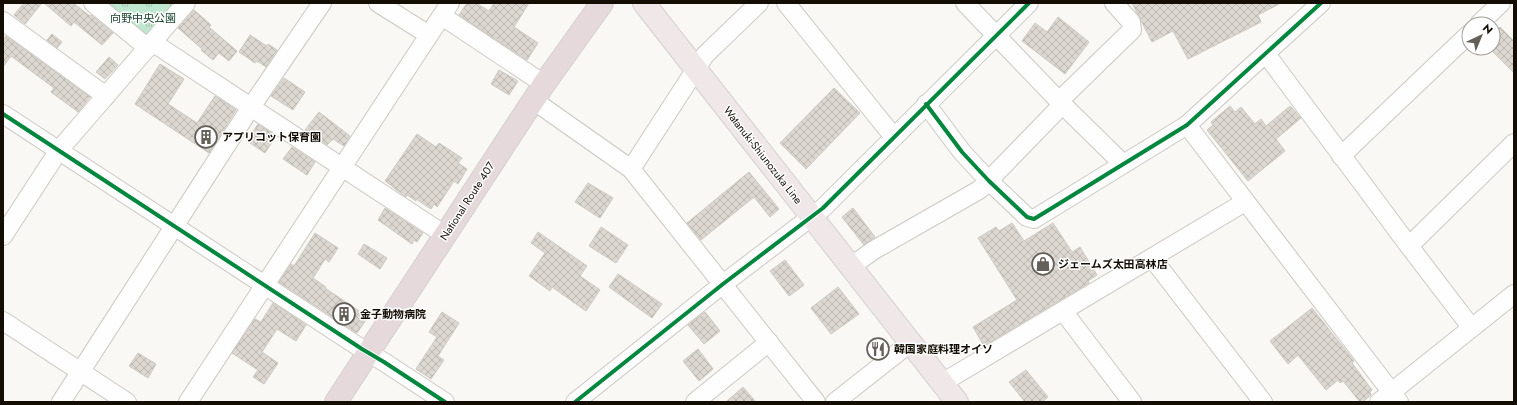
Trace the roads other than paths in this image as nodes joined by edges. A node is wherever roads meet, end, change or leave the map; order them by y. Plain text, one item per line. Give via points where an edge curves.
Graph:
1 (93, 3) edge
2 (186, 3) edge
3 (322, 3) edge
4 (378, 3) edge
5 (602, 3) edge
6 (644, 3) edge
7 (759, 3) edge
8 (786, 3) edge
9 (965, 3) edge
10 (1029, 3) edge
11 (1114, 3) edge
12 (1321, 3) edge
13 (1501, 3) edge
14 (446, 9) edge
15 (1487, 16) edge
16 (3, 21) edge
17 (429, 35) junction
18 (996, 35) junction
19 (1461, 42) edge
20 (150, 45) junction
21 (1266, 54) junction
22 (696, 69) junction
23 (538, 92) junction
24 (106, 96) junction
25 (1061, 103) junction
26 (926, 104) junction
27 (251, 107) junction
28 (3, 114) edge
29 (1187, 125) junction
30 (893, 136) junction
31 (1514, 143) edge
32 (59, 150) junction
33 (1341, 156) junction
34 (1123, 164) junction
35 (342, 167) junction
36 (631, 169) junction
37 (989, 181) junction
38 (1245, 202) junction
39 (811, 217) junction
40 (174, 226) junction
41 (3, 236) edge
42 (445, 236) junction
43 (1409, 246) junction
44 (1152, 258) junction
45 (850, 267) junction
46 (723, 284) junction
47 (264, 285) junction
48 (1514, 294) edge
49 (1063, 310) junction
50 (3, 321) edge
51 (1471, 327) junction
52 (769, 342) junction
53 (910, 343) junction
54 (369, 353) junction
55 (81, 372) junction
56 (951, 396) edge
57 (1390, 399) edge
58 (61, 402) edge
59 (126, 402) edge
60 (188, 402) edge
61 (336, 402) edge
62 (445, 402) edge
63 (575, 402) edge
64 (695, 402) edge
65 (816, 402) edge
66 (835, 402) edge
67 (1132, 402) edge
68 (1263, 402) edge

1 - 20 street
2 - 20 street
3 - 27 street
4 - 17 street
5 - 23 highway, National Route 407
6 - 22 main road, Watanuki-Shiunozuka Line
7 - 22 street via 705,55
8 - 30 street
9 - 18 street
10 - 18 street
11 - 25 street via 1131,22 1132,30
12 - 21 street
13 - 15 street
14 - 17 street
14 - 23 street
16 - 24 street
17 - 35 street
18 - 25 street
18 - 26 street
19 - 33 street
20 - 24 street
20 - 27 street
21 - 29 street
21 - 33 street
22 - 36 street
22 - 39 main road, Watanuki-Shiunozuka Line
23 - 36 street
23 - 42 highway, National Route 407
24 - 32 street
25 - 34 street
25 - 37 street
26 - 30 street
26 - 37 street via 962,152
27 - 35 street
27 - 40 street
28 - 32 street
29 - 34 street
29 - 38 street
30 - 39 street via 823,208
31 - 43 street
32 - 40 street
32 - 41 street
33 - 43 street
34 - 37 street via 1034,219 1027,217
35 - 42 street
35 - 47 street
36 - 46 street
37 - 45 street via 979,190 874,250
38 - 44 street
38 - 57 street
39 - 45 main road, Watanuki-Shiunozuka Line
39 - 46 street
40 - 47 street
40 - 55 street
42 - 54 highway, National Route 407
43 - 51 street
44 - 49 street
44 - 68 street
45 - 53 main road, Watanuki-Shiunozuka Line
46 - 52 street
46 - 63 street
47 - 54 street
47 - 60 street
48 - 51 street
49 - 56 street
49 - 67 street
50 - 55 street
51 - 57 street
52 - 64 street
52 - 65 street
53 - 56 main road, Watanuki-Shiunozuka Line
53 - 66 street
54 - 61 highway, National Route 407
54 - 62 street
55 - 58 street
55 - 59 street

